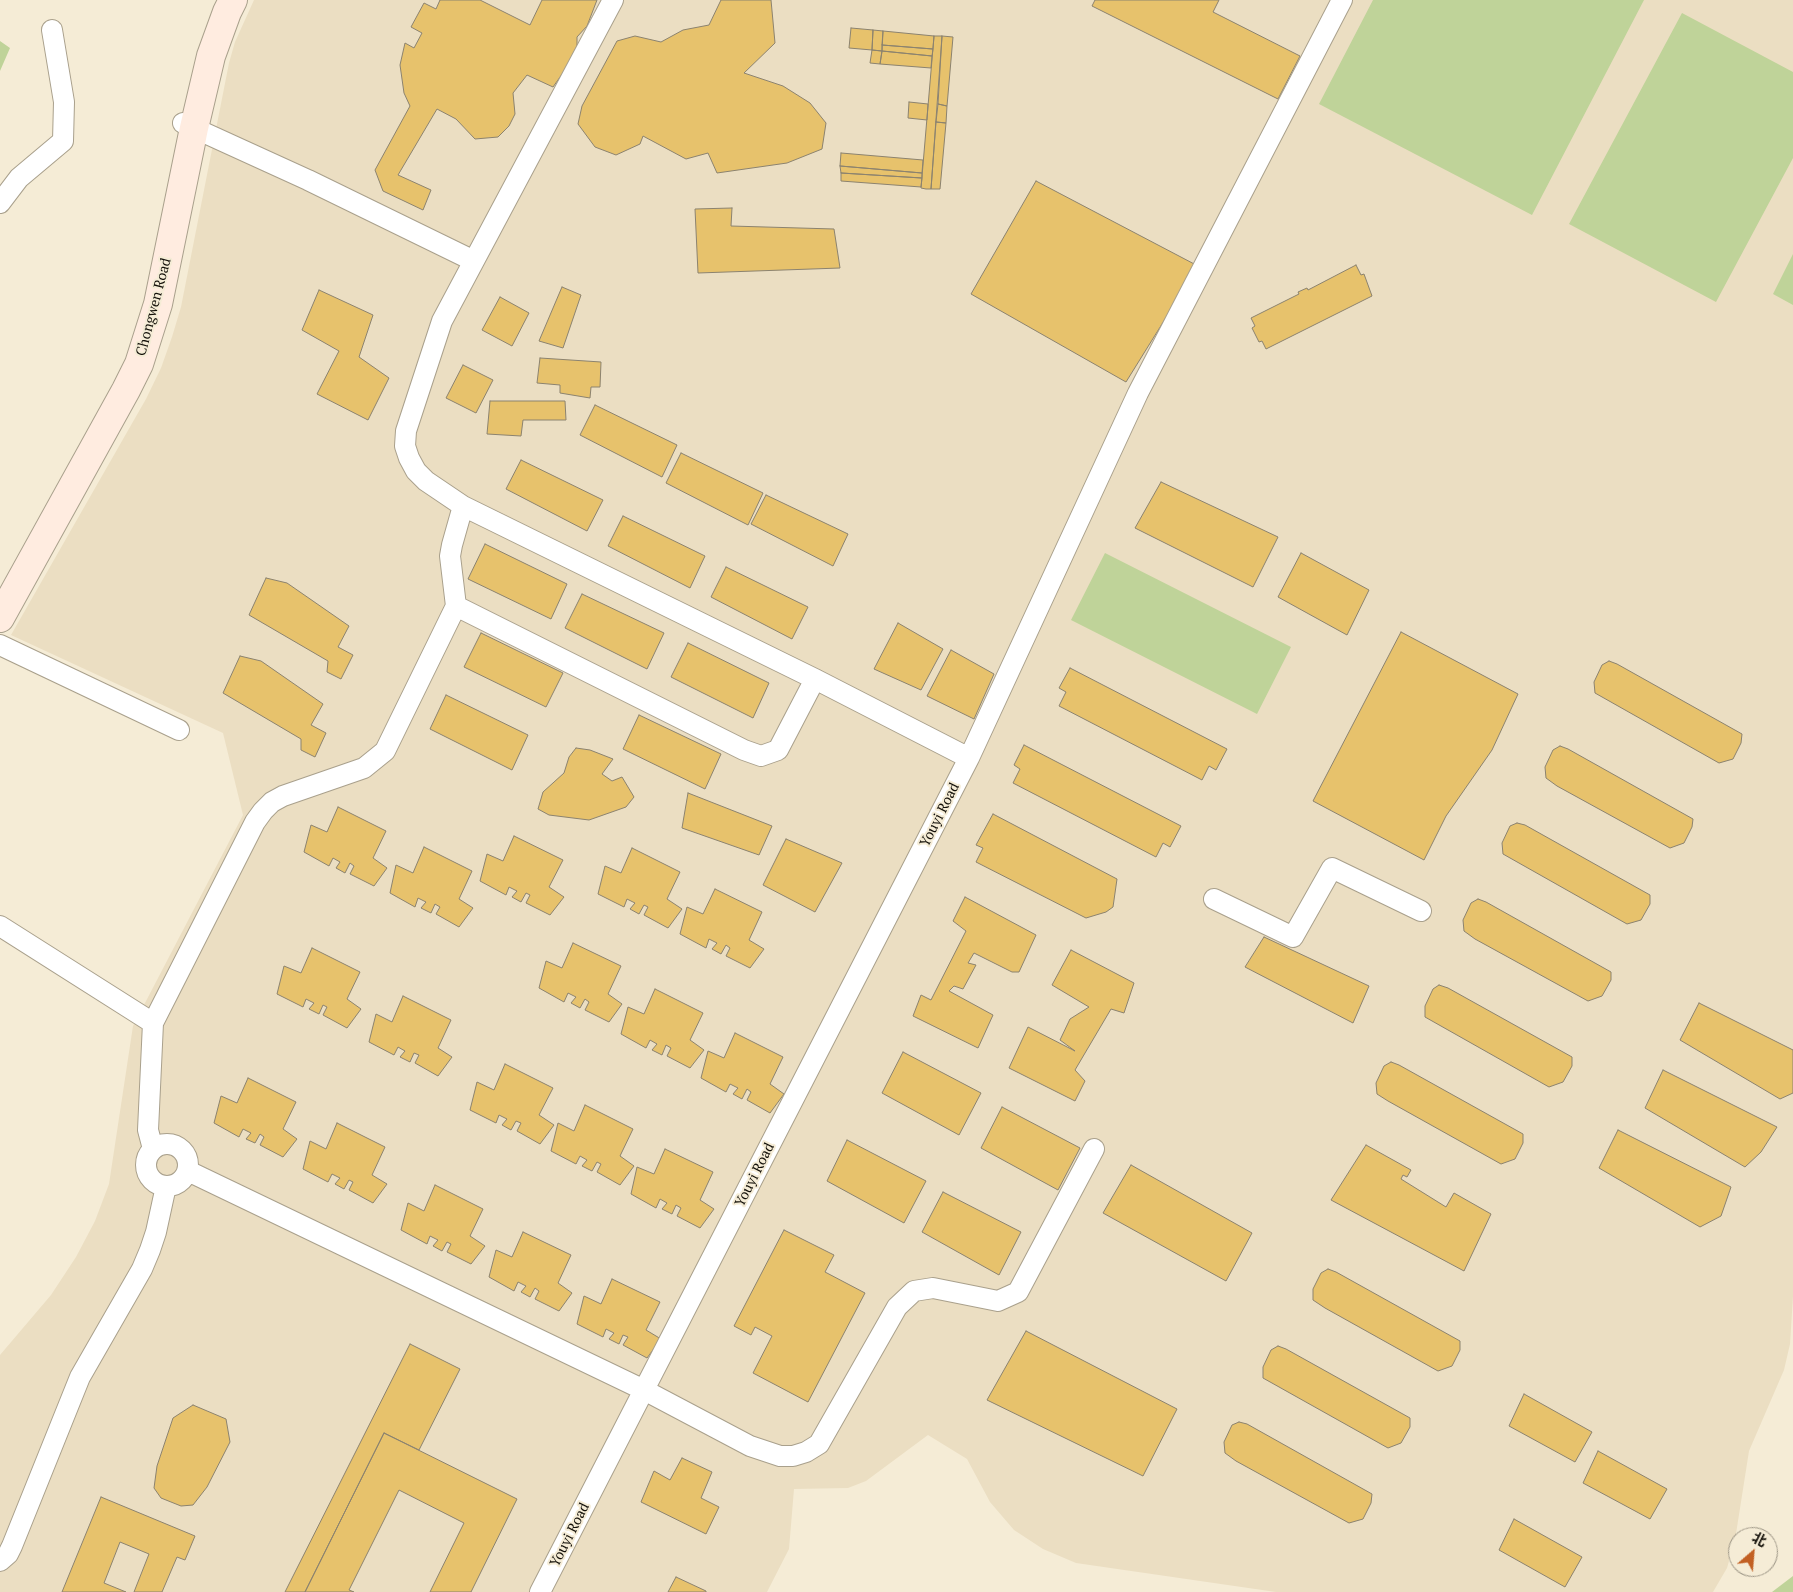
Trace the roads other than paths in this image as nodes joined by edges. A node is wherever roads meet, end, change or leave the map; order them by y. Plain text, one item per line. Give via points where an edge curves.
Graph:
1 (216, 0) edge
2 (233, 0) edge
3 (613, 0) edge
4 (1342, 0) edge
5 (52, 30) dead end
6 (188, 125) junction
7 (0, 202) edge
8 (474, 261) junction
9 (463, 506) junction
10 (0, 594) edge
11 (456, 606) junction
12 (0, 618) edge
13 (0, 644) edge
14 (815, 679) junction
15 (179, 730) dead end
16 (970, 758) junction
17 (1214, 899) dead end
18 (1421, 911) dead end
19 (0, 926) edge
20 (153, 1023) junction
21 (1094, 1148) dead end
22 (153, 1149) junction
23 (188, 1171) junction
24 (166, 1186) junction
25 (644, 1390) junction
26 (0, 1561) edge
27 (540, 1592) edge

1 - 6 main road, Chongwen Road via 197,53
2 - 6 main road, Chongwen Road
3 - 8 street
4 - 16 street, Youyi Road via 1138,393
5 - 7 street via 64,102 62,141 20,178
6 - 8 street
6 - 10 main road, Chongwen Road via 147,302 129,361
6 - 12 main road, Chongwen Road via 158,304 139,364
8 - 9 street via 442,321 406,431 405,446 416,471 426,482
9 - 11 street via 450,556
9 - 14 street
11 - 14 street via 744,750 762,756 778,750
11 - 20 street via 385,751 364,768 272,802 255,822
13 - 15 street
14 - 16 street
16 - 25 street, Youyi Road
17 - 18 street via 1293,937 1332,868
19 - 20 street
20 - 22 street via 148,1130
21 - 25 street via 1018,1292 998,1302 933,1288 914,1291 897,1307 819,1444 806,1452 780,1456 750,1446
22 - 23 street via 166,1144 179,1147 187,1158
22 - 24 street via 146,1168 153,1180
23 - 24 street via 179,1182
23 - 25 street
24 - 26 street via 156,1232 142,1269 80,1377 12,1546
25 - 27 street, Youyi Road

